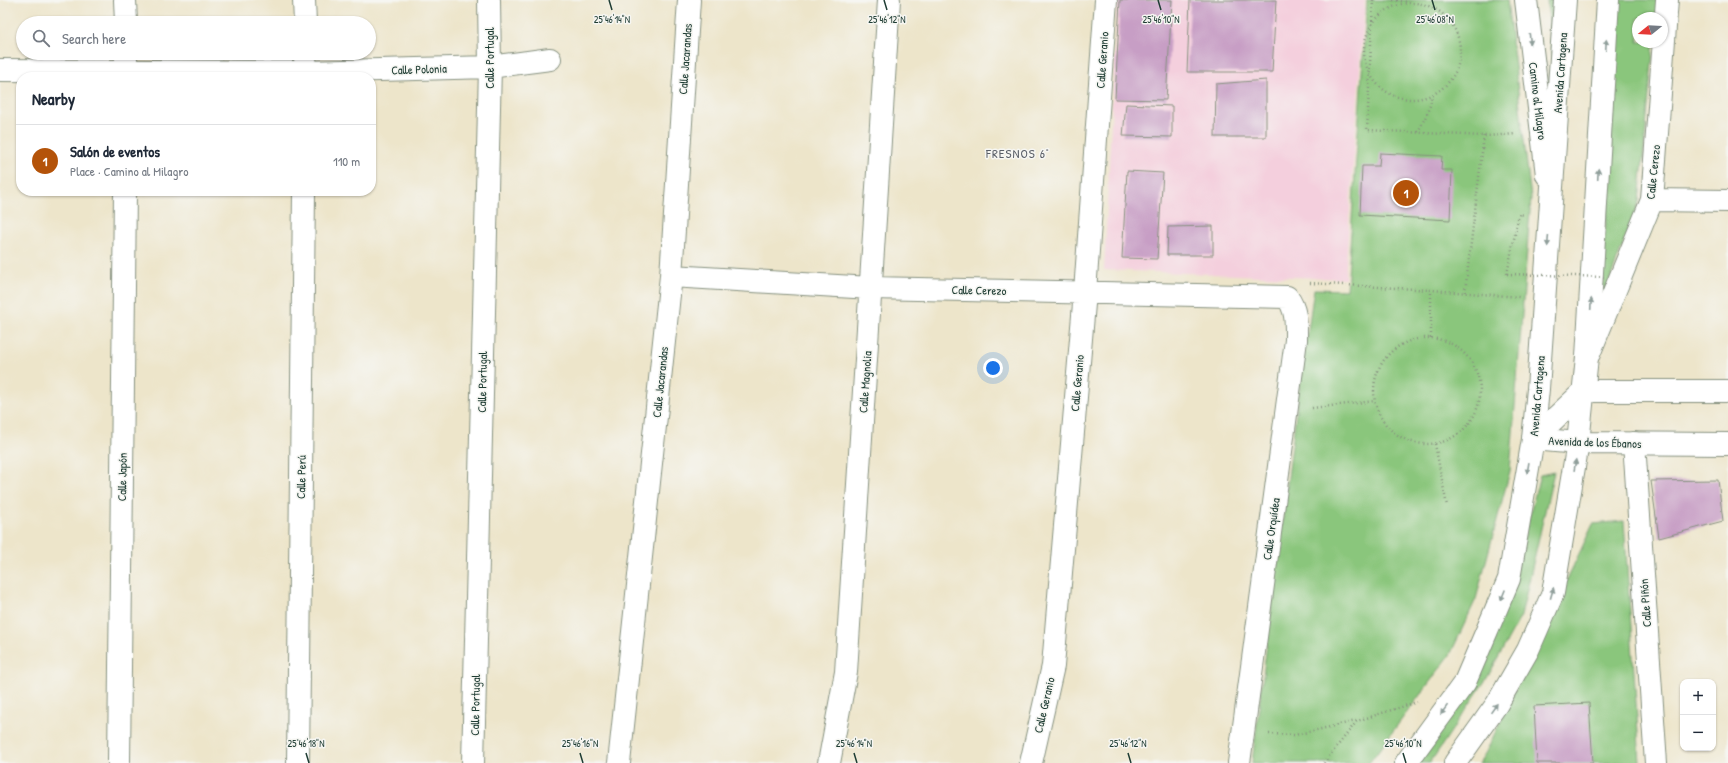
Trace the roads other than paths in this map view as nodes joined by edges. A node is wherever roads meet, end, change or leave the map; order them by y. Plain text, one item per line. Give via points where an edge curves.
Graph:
1 (125, 0) edge
2 (304, 0) edge
3 (489, 0) edge
4 (689, 0) edge
5 (889, 0) edge
6 (1106, 0) edge
7 (1526, 0) edge
8 (1565, 0) edge
9 (1608, 0) edge
10 (1667, 0) edge
11 (126, 16) edge
12 (305, 16) edge
13 (550, 59) dead end
14 (126, 67) edge
15 (306, 67) edge
16 (490, 67) junction
17 (0, 70) edge
18 (125, 196) edge
19 (304, 196) edge
20 (1652, 200) junction
21 (1728, 201) edge
22 (1551, 202) junction
23 (671, 276) junction
24 (871, 288) junction
25 (1085, 292) junction
26 (1288, 297) joint
27 (1587, 357) junction
28 (1584, 391) junction
29 (1728, 391) edge
30 (1533, 439) junction
31 (1578, 443) junction
32 (1634, 444) junction
33 (1728, 444) edge
34 (119, 763) edge
35 (298, 763) edge
36 (473, 763) edge
37 (619, 763) edge
38 (829, 763) edge
39 (1031, 763) edge
40 (1239, 763) edge
41 (1406, 763) edge
42 (1455, 763) edge
43 (1656, 763) edge

1 - 11 street
2 - 12 street
3 - 16 street, Calle Portugal
4 - 23 street, Calle Jacarandas
5 - 24 street, Calle Magnolia
6 - 25 street, Calle Geranio
7 -> 22 street, Camino al Milagro
8 - 22 street, Avenida Cartagena
27 -> 9 street
10 - 20 street, Calle Cerezo
13 - 16 street, Calle Polonia
14 - 15 street, Calle Polonia
14 - 17 street, Calle Polonia
15 - 16 street, Calle Polonia
16 - 36 street, Calle Portugal
18 - 34 street, Calle Japón
19 - 35 street, Calle Perú
20 - 21 street
20 - 27 street, Calle Cerezo
22 -> 30 street, Avenida Cartagena
23 - 24 street, Calle Cerezo
23 - 37 street, Calle Jacarandas
24 - 25 street, Calle Cerezo
24 - 38 street, Calle Magnolia via 846,672
25 - 26 street, Calle Cerezo
25 - 39 street, Calle Geranio via 1052,666
26 - 40 street, Calle Orquídea via 1296,318 1296,340
27 - 28 street
28 - 29 street
28 - 30 street, Avenida de los Ébanos
28 - 31 street
30 - 31 street, Avenida de los Ébanos
30 -> 41 street, Avenida Cartagena via 1509,579 1464,682
31 - 32 street, Avenida de los Ébanos
42 -> 31 street via 1497,704 1528,650 1553,594
32 - 33 street, Avenida de los Ébanos
32 - 43 street, Calle Piñón

